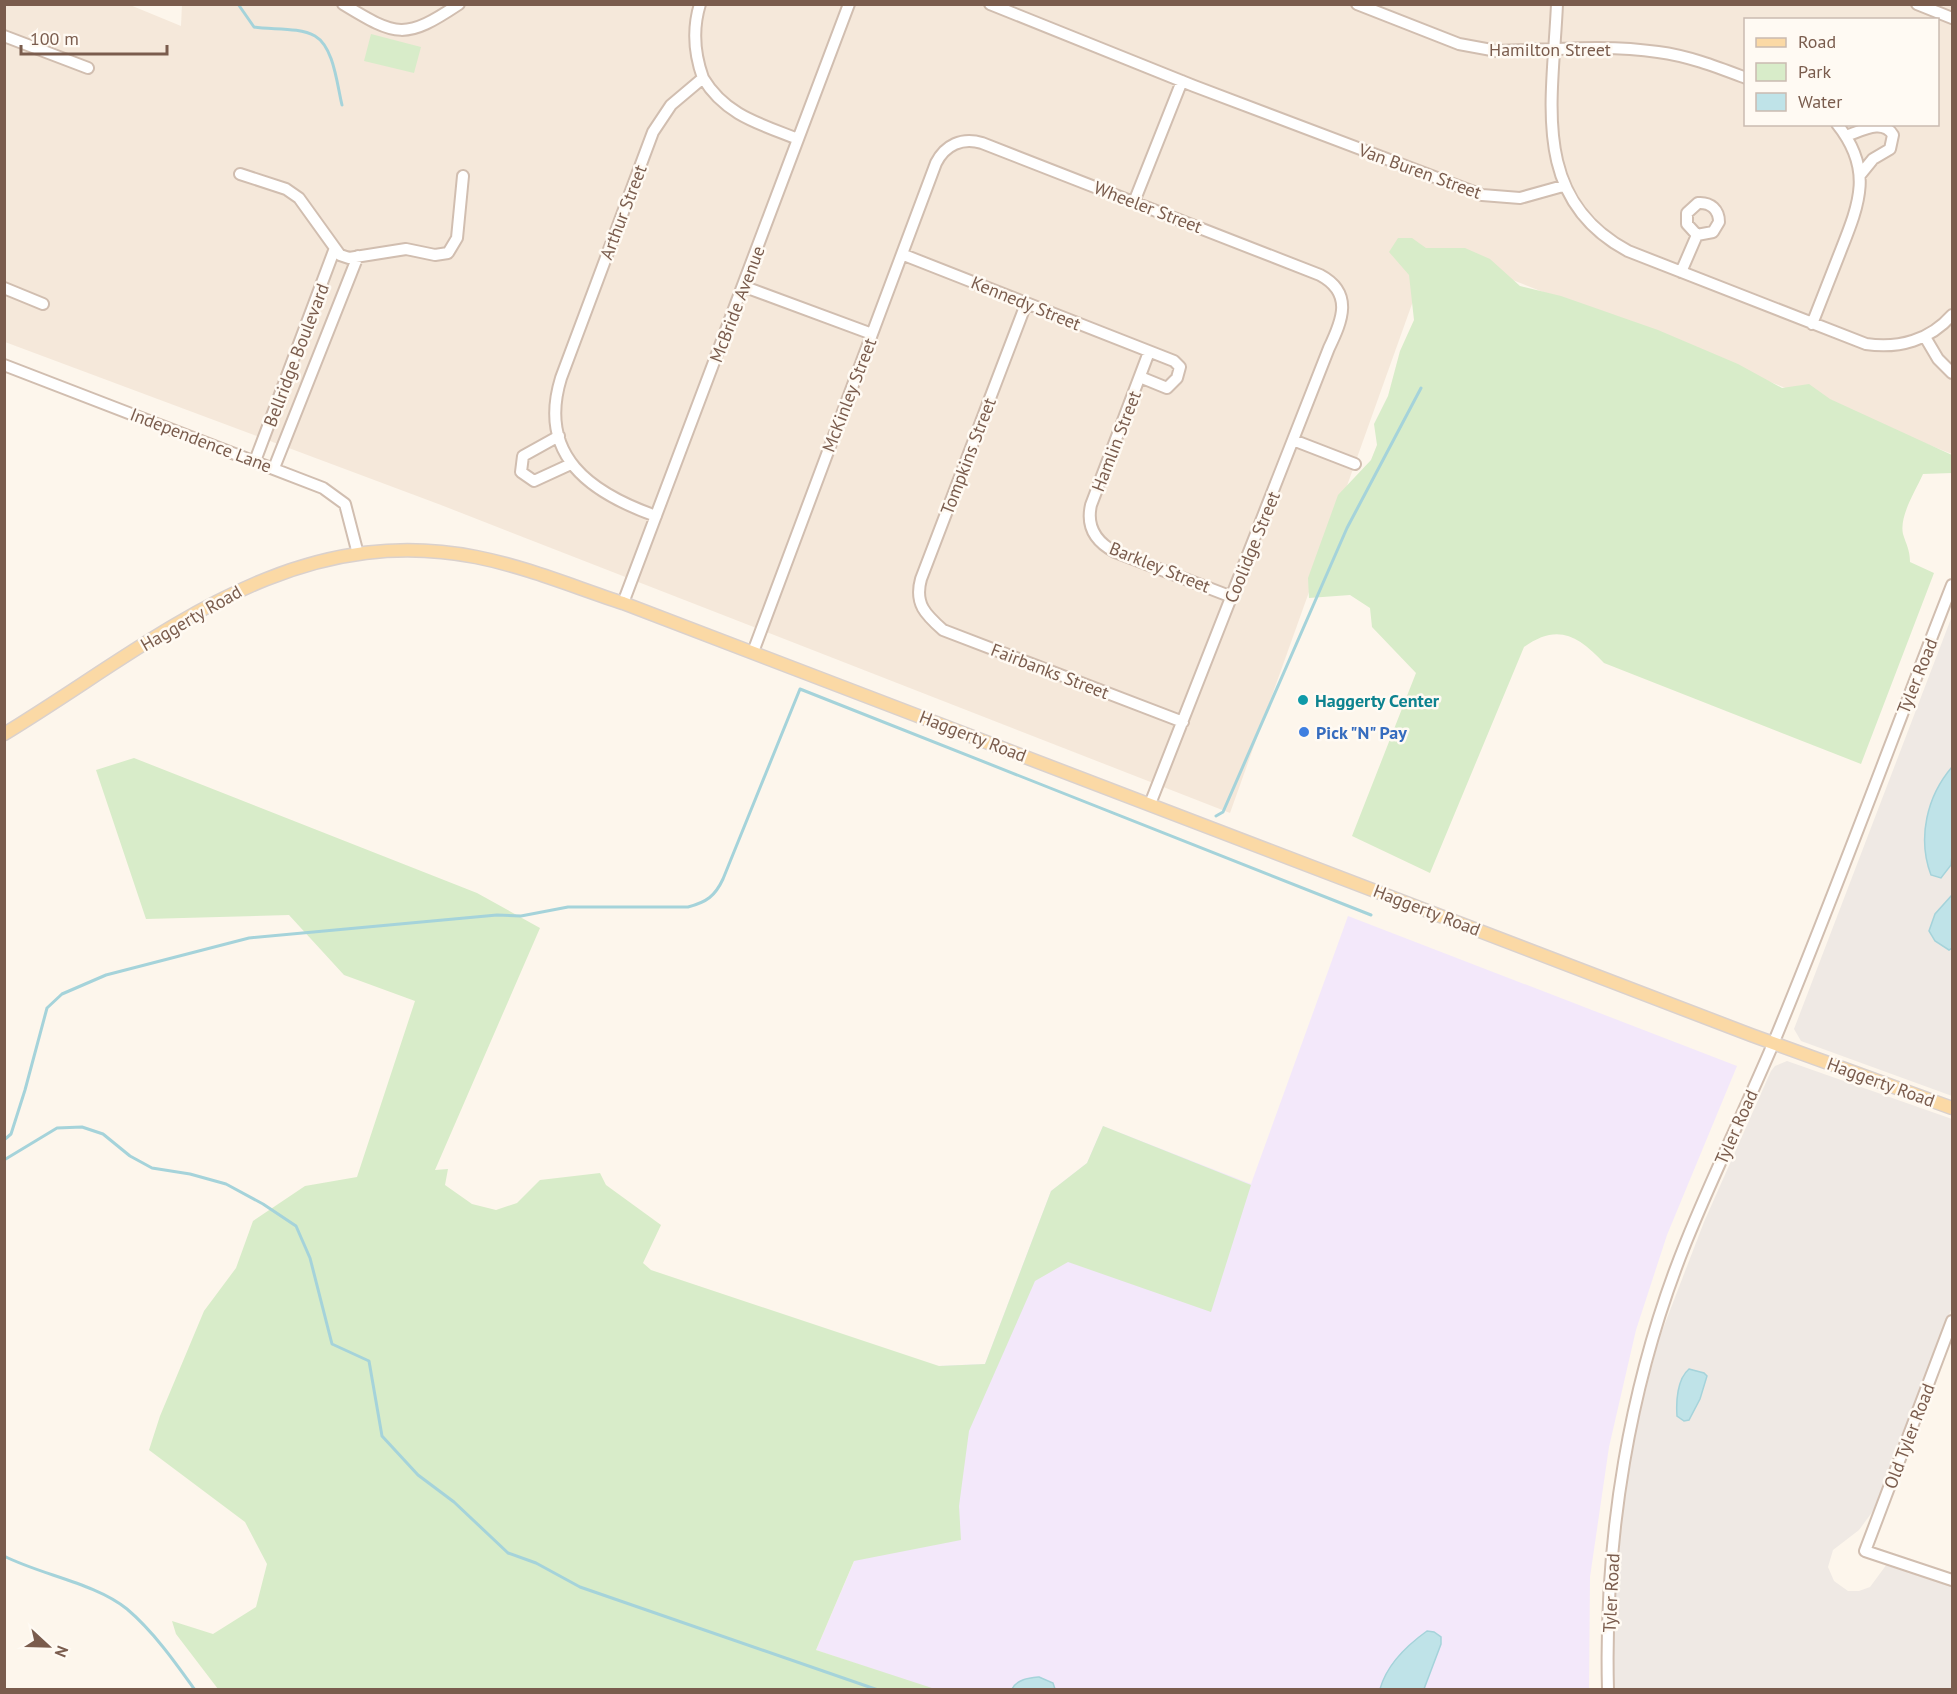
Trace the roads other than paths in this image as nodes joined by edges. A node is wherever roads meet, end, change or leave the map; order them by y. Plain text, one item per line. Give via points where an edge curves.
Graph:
1 (343, 4) edge
2 (459, 4) edge
3 (700, 4) edge
4 (849, 4) edge
5 (990, 4) edge
6 (1357, 4) edge
7 (1557, 4) edge
8 (1917, 4) edge
9 (1953, 18) edge
10 (4, 36) edge
11 (1555, 50) junction
12 (88, 68) dead end
13 (1744, 77) edge
14 (703, 78) junction
15 (1182, 81) junction
16 (1838, 126) edge
17 (1846, 136) junction
18 (798, 139) junction
19 (954, 144) joint
20 (240, 174) dead end
21 (1860, 175) junction
22 (463, 176) dead end
23 (1563, 186) junction
24 (1134, 202) junction
25 (1697, 235) dead end
26 (335, 248) junction
27 (904, 255) junction
28 (353, 257) junction
29 (1681, 272) junction
30 (745, 287) junction
31 (4, 288) edge
32 (1336, 288) joint
33 (1026, 303) junction
34 (43, 304) dead end
35 (1953, 315) edge
36 (1812, 324) junction
37 (872, 334) junction
38 (1925, 337) junction
39 (1149, 352) junction
40 (4, 365) edge
41 (1953, 373) edge
42 (1140, 377) junction
43 (559, 436) junction
44 (1293, 440) junction
45 (255, 461) junction
46 (571, 464) junction
47 (1355, 464) dead end
48 (274, 468) junction
49 (656, 516) junction
50 (1093, 531) joint
51 (358, 554) junction
52 (1953, 585) edge
53 (1232, 597) junction
54 (623, 603) junction
55 (923, 610) joint
56 (753, 652) junction
57 (1183, 723) junction
58 (4, 734) edge
59 (1150, 804) junction
60 (1773, 1043) junction
61 (1953, 1108) edge
62 (1953, 1320) edge
63 (1953, 1580) edge
64 (1608, 1689) edge

1 - 2 street via 386,29 401,32 432,21
3 - 14 street via 694,32
4 - 18 street, McBride Avenue
5 - 15 street, Van Buren Street
6 - 11 street, Hamilton Street via 1476,48
7 - 11 street
8 - 9 street
10 - 12 street
11 - 13 street, Hamilton Street via 1659,52 1704,62
11 - 23 street via 1552,137
14 - 18 street via 734,113
14 - 43 street, Arthur Street via 671,105 653,132 561,378 555,408
15 - 23 street, Van Buren Street via 1482,195 1520,198
15 - 24 street
16 - 17 street
17 - 21 street
17 - 21 street via 1879,126 1888,128 1893,135 1890,149 1873,159
18 - 30 street, McBride Avenue
19 - 24 street, Wheeler Street via 969,140 982,143
19 - 27 street, McKinley Street via 939,157
20 - 26 street via 286,189 299,198
21 - 36 street via 1856,210
22 - 28 street via 457,238 448,253 435,255 406,249
23 - 29 street via 1580,213 1606,238
24 - 32 street, Wheeler Street via 1320,275
25 - 29 street
26 - 28 street via 340,255
26 - 45 street, Bellridge Boulevard
27 - 33 street, Kennedy Street
27 - 37 street, McKinley Street
28 - 48 street, Bellridge Boulevard
29 - 36 street
30 - 37 street
30 - 49 street, McBride Avenue
31 - 34 street
32 - 44 street, Coolidge Street via 1342,305 1341,322
33 - 39 street, Kennedy Street
33 - 55 street, Tompkins Street via 921,579 918,593
35 - 38 street
36 - 38 street via 1875,345 1902,344
37 - 56 street, McKinley Street
38 - 41 street via 1938,359
39 - 42 street, Hamlin Street
39 - 42 street, Kennedy Street via 1174,361 1180,367 1177,378 1167,388
40 - 45 street, Independence Lane
42 - 50 street, Hamlin Street via 1091,505 1089,519
43 - 46 street, Arthur Street
43 - 46 street via 523,456 521,472 534,481
44 - 47 street
44 - 53 street, Coolidge Street
45 - 48 street, Independence Lane
46 - 49 street, Arthur Street via 606,495
48 - 51 street, Independence Lane via 323,488 345,504
49 - 54 street, McBride Avenue
50 - 53 street, Barkley Street via 1101,543 1115,552
51 - 54 main road, Haggerty Road via 418,550 475,557 517,566
51 - 58 main road, Haggerty Road via 279,574 226,596
52 - 60 street, Tyler Road
53 - 57 street, Coolidge Street
54 - 56 main road, Haggerty Road
55 - 57 street, Fairbanks Street via 944,630
56 - 59 main road, Haggerty Road
57 - 59 street, Coolidge Street
59 - 60 main road, Haggerty Road
60 - 61 main road, Haggerty Road
60 - 64 street, Tyler Road via 1686,1242 1646,1365 1627,1451 1614,1538
62 - 63 street, Old Tyler Road via 1865,1551

